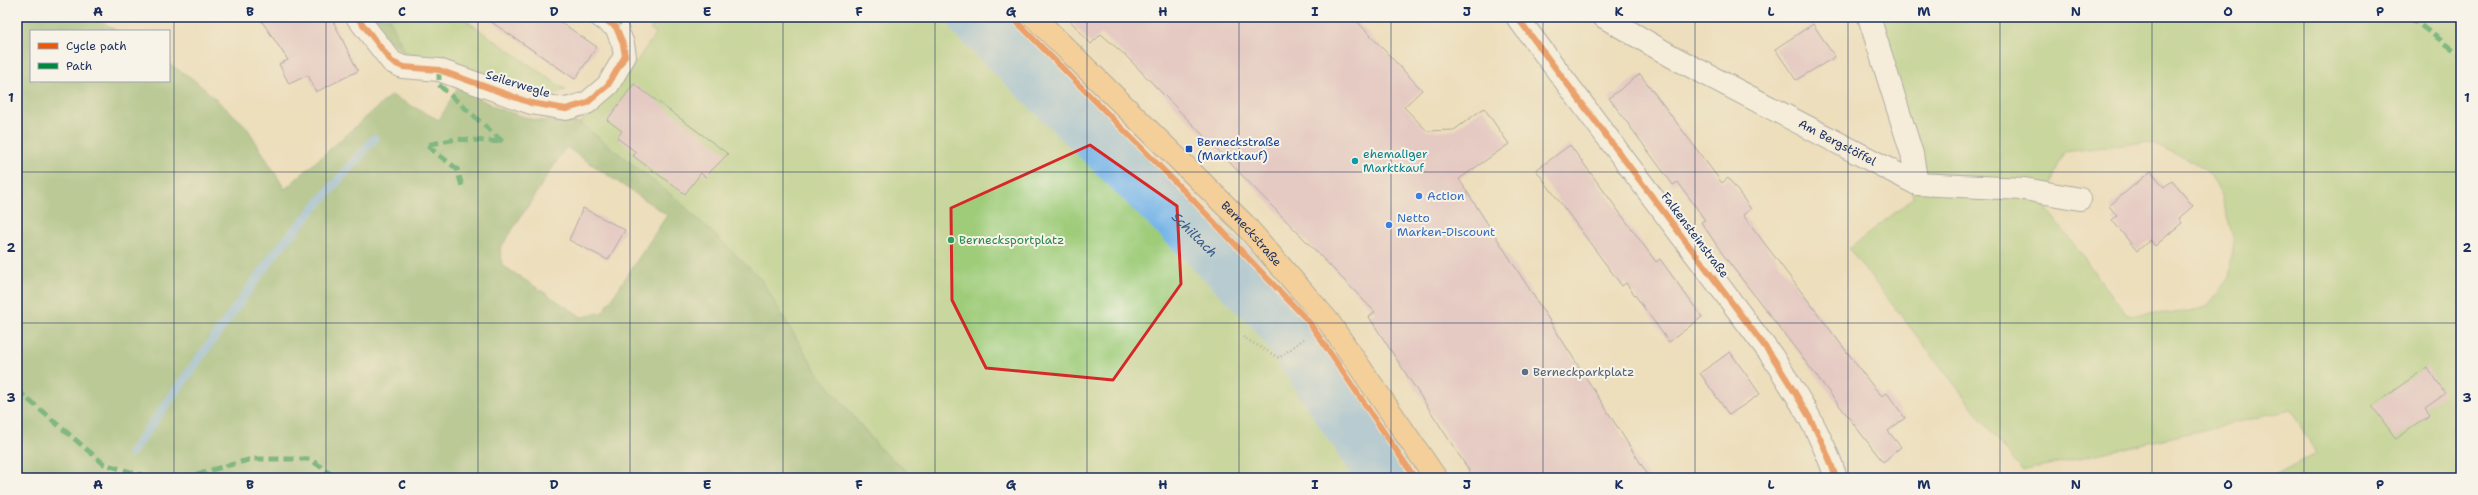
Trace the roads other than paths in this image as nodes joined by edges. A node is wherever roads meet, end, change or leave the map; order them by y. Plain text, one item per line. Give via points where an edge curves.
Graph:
1 (357, 17) edge
2 (601, 17) edge
3 (1034, 17) edge
4 (1517, 17) edge
5 (1604, 17) edge
6 (1869, 17) edge
7 (1917, 184) junction
8 (2080, 199) dead end
9 (1436, 478) edge
10 (1836, 478) edge

1 - 2 street, Seilerwegle via 392,62 403,67 439,70 531,103 566,109 587,103 608,85 625,56 624,44 616,26
3 - 9 main road, Berneckstraße via 1244,224 1328,321
4 - 10 street, Falkensteinstraße via 1772,356 1802,402 1829,455
5 - 7 street, Am Bergstöffel via 1673,57
6 - 7 street via 1912,154
7 - 8 street via 2024,189

